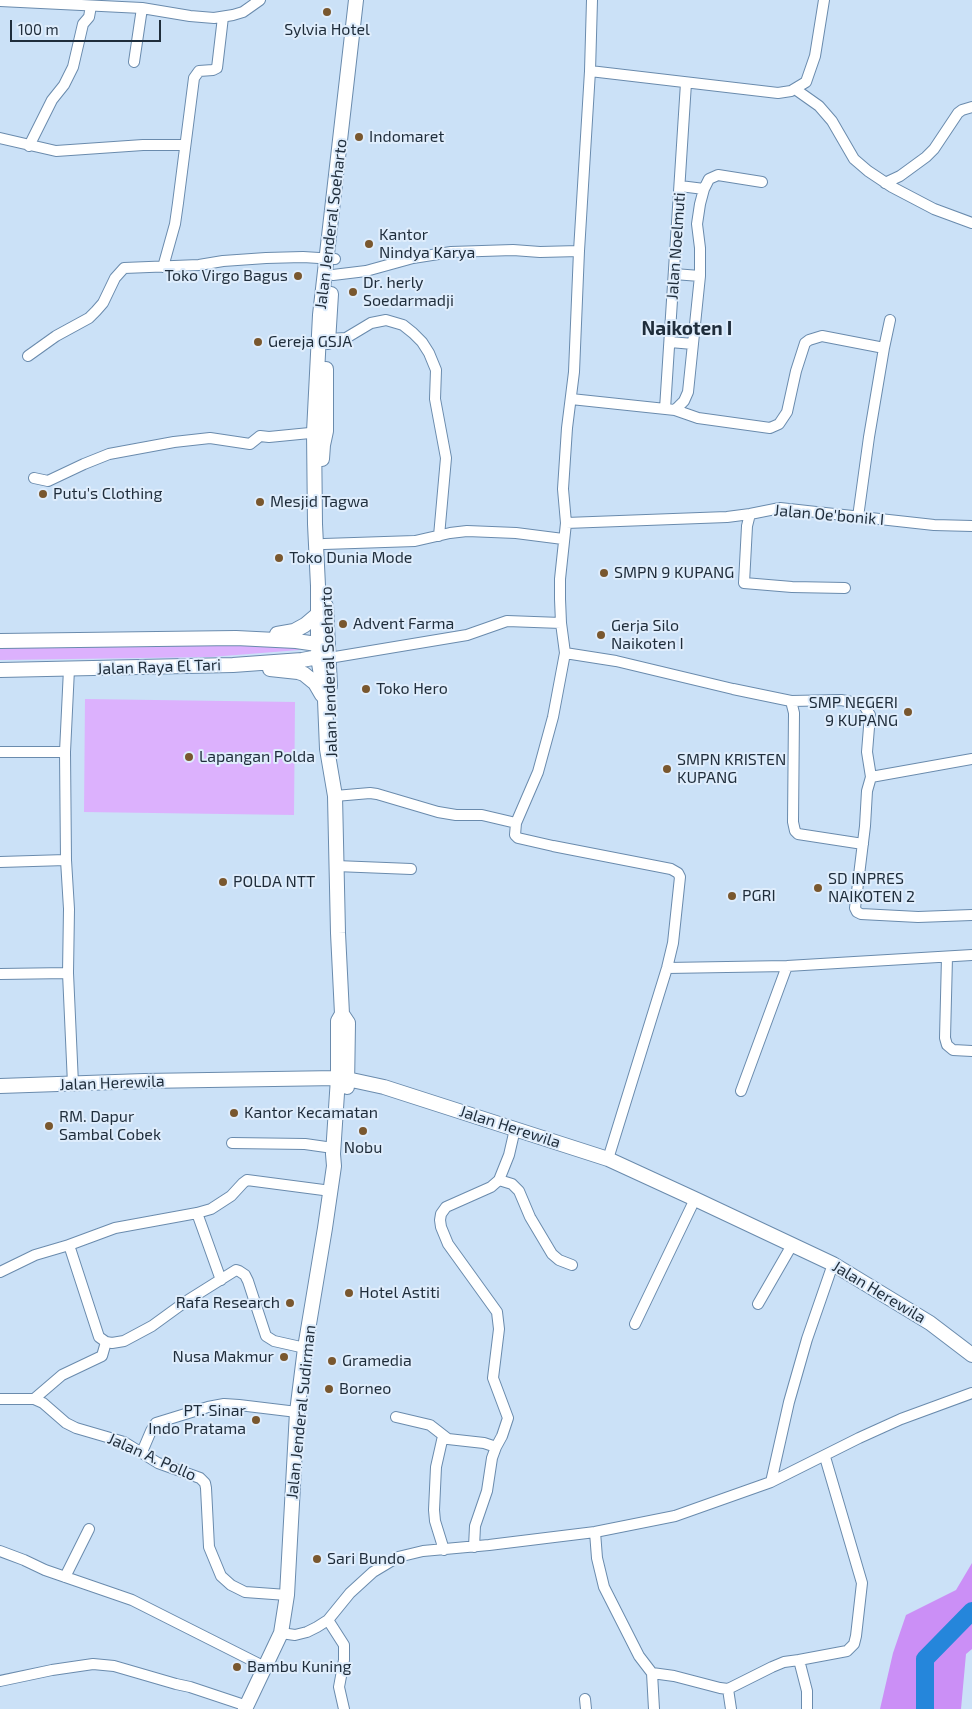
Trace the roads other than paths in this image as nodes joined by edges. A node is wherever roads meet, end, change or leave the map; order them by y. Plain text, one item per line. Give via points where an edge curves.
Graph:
1 (260, 0) edge
2 (356, 0) edge
3 (364, 0) edge
4 (592, 0) edge
5 (824, 0) edge
6 (0, 1) edge
7 (91, 6) junction
8 (142, 8) junction
9 (223, 17) junction
10 (134, 62) dead end
11 (590, 71) junction
12 (686, 83) junction
13 (795, 89) junction
14 (972, 107) edge
15 (346, 119) junction
16 (0, 138) edge
17 (184, 145) junction
18 (29, 146) junction
19 (762, 182) dead end
20 (885, 183) junction
21 (680, 186) junction
22 (704, 189) junction
23 (972, 222) edge
24 (579, 251) junction
25 (331, 258) junction
26 (163, 267) junction
27 (329, 274) junction
28 (674, 274) junction
29 (700, 276) junction
30 (890, 320) dead end
31 (328, 339) junction
32 (670, 342) junction
33 (693, 344) junction
34 (884, 348) junction
35 (28, 356) dead end
36 (571, 399) junction
37 (670, 410) junction
38 (320, 432) junction
39 (34, 478) dead end
40 (750, 514) junction
41 (858, 517) junction
42 (566, 523) junction
43 (972, 526) edge
44 (438, 536) junction
45 (563, 539) junction
46 (324, 544) junction
47 (845, 588) dead end
48 (322, 619) junction
49 (560, 624) junction
50 (236, 638) junction
51 (0, 641) edge
52 (322, 653) junction
53 (565, 653) junction
54 (233, 665) junction
55 (69, 669) junction
56 (0, 670) edge
57 (328, 695) junction
58 (792, 701) junction
59 (0, 752) edge
60 (65, 752) junction
61 (972, 759) edge
62 (871, 777) junction
63 (335, 796) junction
64 (516, 822) junction
65 (863, 844) junction
66 (66, 860) junction
67 (0, 862) edge
68 (336, 866) junction
69 (411, 869) dead end
70 (972, 915) edge
71 (972, 955) edge
72 (947, 957) junction
73 (786, 966) junction
74 (667, 968) junction
75 (68, 973) junction
76 (0, 974) edge
77 (972, 1051) edge
78 (343, 1078) junction
79 (74, 1084) junction
80 (0, 1086) edge
81 (741, 1091) dead end
82 (515, 1129) junction
83 (232, 1143) dead end
84 (333, 1148) junction
85 (608, 1159) junction
86 (334, 1166) junction
87 (499, 1180) junction
88 (331, 1191) junction
89 (695, 1199) junction
90 (197, 1214) junction
91 (69, 1245) junction
92 (792, 1245) junction
93 (833, 1264) junction
94 (572, 1266) dead end
95 (0, 1272) edge
96 (221, 1280) junction
97 (758, 1304) dead end
98 (635, 1324) dead end
99 (106, 1342) junction
100 (305, 1348) junction
101 (972, 1354) edge
102 (972, 1393) edge
103 (0, 1399) edge
104 (34, 1399) junction
105 (297, 1412) junction
106 (396, 1417) dead end
107 (443, 1436) junction
108 (496, 1447) junction
109 (142, 1452) junction
110 (824, 1456) junction
111 (771, 1482) junction
112 (89, 1529) dead end
113 (595, 1532) junction
114 (474, 1547) junction
115 (444, 1550) junction
116 (0, 1551) edge
117 (66, 1577) junction
118 (287, 1596) junction
119 (328, 1620) junction
120 (281, 1633) junction
121 (800, 1660) junction
122 (265, 1667) junction
123 (652, 1673) junction
124 (0, 1681) edge
125 (728, 1689) junction
126 (246, 1708) edge
127 (344, 1709) edge
128 (654, 1709) edge
129 (731, 1709) edge
130 (807, 1709) edge

1 - 9 street via 243,12
2 - 15 main road, Jalan Jenderal Soeharto
3 - 15 main road, Jalan Jenderal Soeharto
4 - 11 street
5 - 13 street via 815,56 806,82
6 - 7 street
7 - 8 street
7 - 18 street via 89,17 83,24 73,67
8 - 9 street via 190,16
8 - 10 street
9 - 17 street via 217,68 199,71 194,78
11 - 12 street
11 - 24 street
12 - 13 street via 778,92
12 - 21 street, Jalan Noelmuti
13 - 20 street via 819,106 854,158
14 - 20 street via 958,114 926,157
15 - 25 main road, Jalan Jenderal Soeharto
16 - 18 street
17 - 18 street via 56,151
17 - 26 street via 175,224
19 - 22 street via 718,175 709,179
20 - 23 street via 934,209
21 - 22 street
21 - 28 street, Jalan Noelmuti
22 - 29 street via 698,224
24 - 27 street via 451,252 366,271
24 - 36 street
25 - 26 street via 266,258
25 - 27 main road, Jalan Jenderal Soeharto
26 - 35 street via 124,268 115,278 103,303 89,318
27 - 31 main road, Jalan Jenderal Soeharto
27 - 38 main road, Jalan Jenderal Soeharto via 320,315
28 - 29 street
28 - 32 street, Jalan Noelmuti
29 - 33 street
30 - 34 street
31 - 38 main road, Jalan Jenderal Soeharto
31 - 44 street via 346,338 371,323 386,320 413,332 429,353 436,370 435,399 446,458
32 - 33 street
32 - 37 street, Jalan Noelmuti
33 - 37 street via 688,392 684,401
34 - 37 street via 822,336 809,340 796,371 787,412 779,424 770,428 698,418
34 - 41 street
36 - 37 street
36 - 42 street via 563,490
38 - 39 street via 260,436 250,444 210,438 174,442 109,454 48,481
38 - 46 main road, Jalan Jenderal Soeharto via 323,445
38 - 48 main road, Jalan Jenderal Soeharto via 314,504
40 - 41 street, Jalan Oe'bonik I via 780,508
40 - 42 street, Jalan Oe'bonik I
40 - 47 street via 744,583
41 - 43 street, Jalan Oe'bonik I
42 - 45 street
44 - 45 street via 490,531
44 - 46 street via 397,543
45 - 49 street
46 - 48 main road, Jalan Jenderal Soeharto
48 - 50 main road via 294,631
48 - 52 main road, Jalan Jenderal Soeharto
49 - 52 street via 507,621 467,635
49 - 53 street
50 - 51 main road, Jalan Raya El Tari
50 - 52 main road, Jalan Raya El Tari via 296,641
52 - 54 main road, Jalan Raya El Tari via 302,660
52 - 57 main road, Jalan Jenderal Soeharto
53 - 58 street via 616,661
53 - 64 street via 538,772
54 - 55 main road, Jalan Raya El Tari
54 - 57 main road via 298,672
55 - 56 main road, Jalan Raya El Tari
55 - 60 street
57 - 63 main road, Jalan Jenderal Soeharto
58 - 62 street via 841,700 862,704 870,715 868,752
58 - 65 street via 795,831
59 - 60 street
60 - 66 street
61 - 62 street
62 - 65 street
63 - 64 street via 378,794 438,812
63 - 68 main road, Jalan Jenderal Soeharto
64 - 74 street via 515,835 518,838 678,873 678,900
65 - 70 street via 857,912 918,917
66 - 67 street
66 - 75 street
68 - 69 street
68 - 78 main road, Jalan Jenderal Soeharto via 342,1014 348,1023
71 - 72 street
72 - 73 street
72 - 77 street via 945,1038 952,1050
73 - 74 street
73 - 81 street
74 - 85 street
75 - 76 street
75 - 79 street
78 - 79 main road, Jalan Herewila
78 - 82 main road, Jalan Herewila via 384,1087
78 - 84 main road, Jalan Jenderal Sudirman
78 - 86 main road via 341,1155
79 - 80 main road, Jalan Herewila
82 - 85 main road, Jalan Herewila
82 - 87 street
83 - 84 street via 305,1144
84 - 86 main road, Jalan Jenderal Sudirman
85 - 89 main road, Jalan Herewila
86 - 88 main road, Jalan Jenderal Sudirman
87 - 94 street via 512,1184 519,1191 552,1254
87 - 108 street via 444,1209 440,1220 448,1244 493,1304 499,1319 494,1378 508,1418
88 - 90 street via 248,1180 220,1205
88 - 100 main road, Jalan Jenderal Sudirman
89 - 92 main road, Jalan Herewila
89 - 98 street
90 - 91 street via 114,1228
90 - 96 street
91 - 95 street
91 - 99 street via 99,1337
92 - 93 main road, Jalan Herewila
92 - 97 street
93 - 101 main road, Jalan Herewila via 930,1323
93 - 111 street via 789,1402
96 - 99 street via 124,1341
96 - 100 street via 236,1270 242,1272 266,1336
99 - 104 street via 102,1356 62,1375
100 - 105 main road, Jalan Jenderal Sudirman
102 - 110 street via 901,1419
103 - 104 street
104 - 109 street, Jalan A. Pollo via 76,1428 124,1442
105 - 109 street via 224,1404 208,1407 156,1423
105 - 118 main road, Jalan Jenderal Sudirman
106 - 107 street via 430,1425
107 - 108 street
107 - 115 street via 436,1467 434,1510
108 - 114 street via 487,1491 475,1526
109 - 118 street, Jalan A. Pollo via 205,1483 209,1547 221,1576 245,1592
110 - 111 street
110 - 121 street via 862,1583 856,1636 847,1652
111 - 113 street via 675,1516
112 - 117 street
113 - 114 street
113 - 123 street via 604,1587 639,1656
114 - 115 street
115 - 119 street via 409,1553 391,1561 350,1592
116 - 117 street
117 - 122 street via 132,1600
118 - 120 main road, Jalan Jenderal Sudirman
119 - 120 street via 307,1632 295,1635
119 - 127 street via 344,1645 340,1687
120 - 122 main road, Jalan Jenderal Sudirman
121 - 125 street via 772,1666
121 - 130 street via 807,1691
122 - 126 main road, Jalan Jenderal Sudirman
123 - 125 street
123 - 128 street
124 - 126 street via 92,1664 114,1666 190,1686
125 - 129 street

